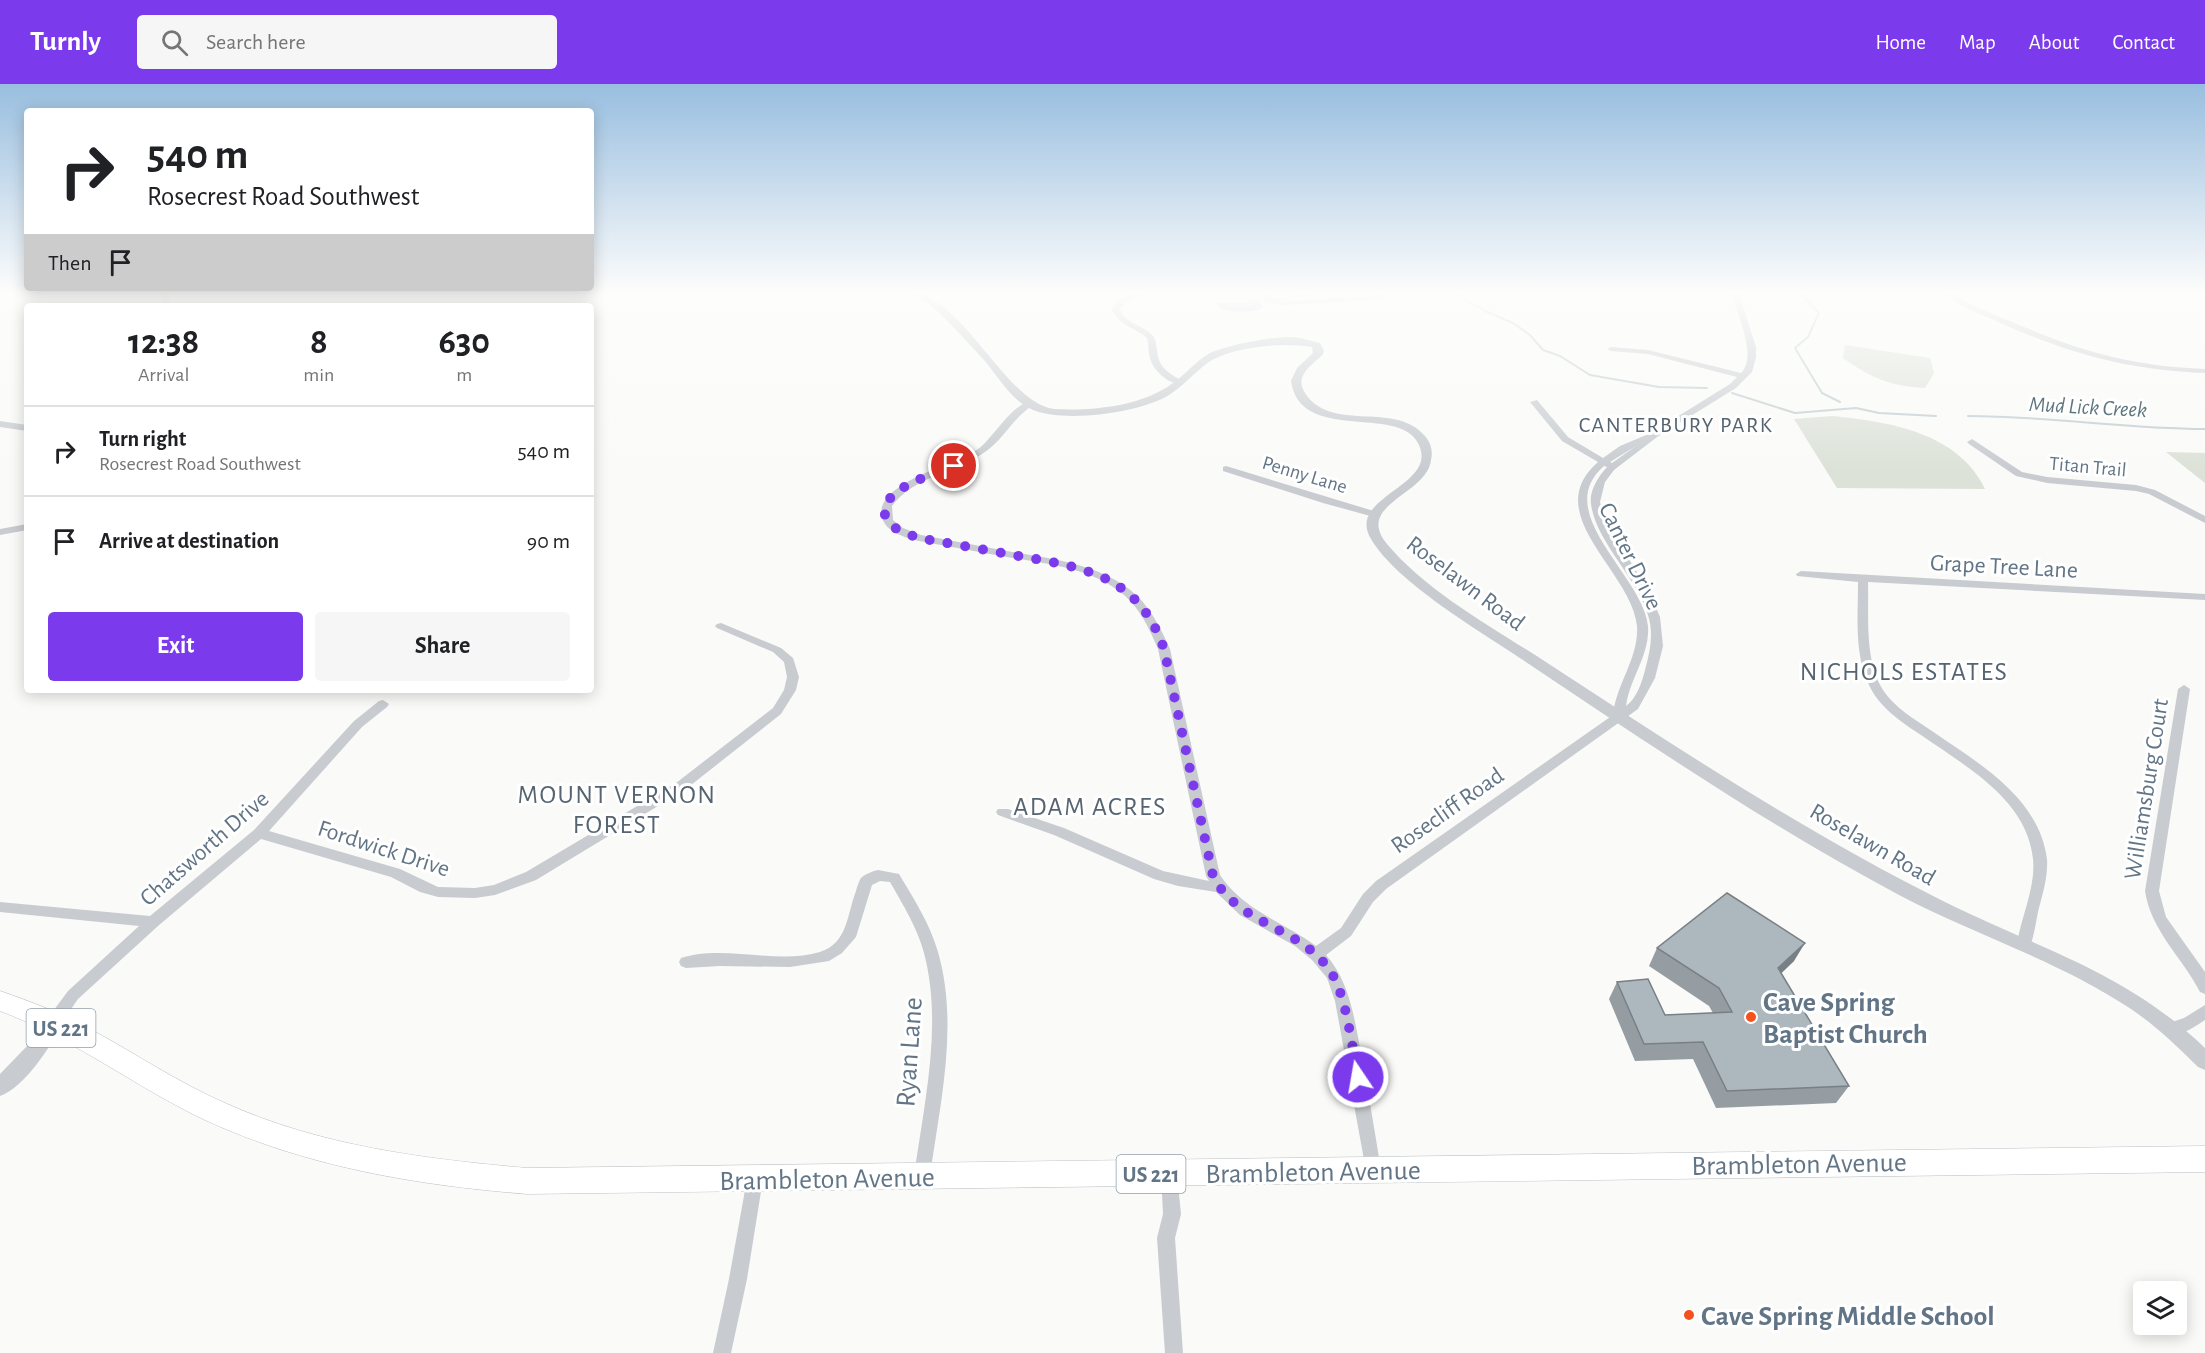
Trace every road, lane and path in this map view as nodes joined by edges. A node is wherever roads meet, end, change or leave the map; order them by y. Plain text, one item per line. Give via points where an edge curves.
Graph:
1 (980, 352) edge
2 (1153, 352) edge
3 (1223, 352) edge
4 (1318, 352) edge
5 (1649, 352) edge
6 (1752, 352) edge
7 (2078, 352) edge
8 (2205, 371) edge
9 (1744, 376) junction
10 (1180, 383) junction
11 (1534, 402) dead end
12 (1029, 404) junction
13 (0, 424) edge
14 (24, 428) edge
15 (1654, 435) junction
16 (1972, 442) dead end
17 (1603, 462) junction
18 (1613, 467) junction
19 (1226, 469) dead end
20 (1374, 514) junction
21 (2205, 520) edge
22 (24, 528) edge
23 (0, 532) edge
24 (1801, 574) dead end
25 (1863, 579) junction
26 (2205, 597) edge
27 (721, 626) dead end
28 (2184, 689) dead end
29 (383, 704) dead end
30 (1618, 715) junction
31 (1002, 812) dead end
32 (259, 833) junction
33 (1218, 887) junction
34 (0, 907) edge
35 (153, 922) junction
36 (2024, 944) junction
37 (1316, 954) junction
38 (686, 962) dead end
39 (2205, 988) edge
40 (0, 1000) edge
41 (2205, 1011) edge
42 (53, 1023) junction
43 (2171, 1029) junction
44 (2205, 1061) edge
45 (0, 1087) edge
46 (2205, 1159) edge
47 (1373, 1170) junction
48 (1169, 1174) junction
49 (922, 1176) junction
50 (755, 1179) junction
51 (722, 1353) edge
52 (1174, 1353) edge

1 - 12 street
2 - 10 street via 1159,369
3 - 10 street via 1210,357
4 - 20 street via 1296,380 1306,404 1326,414 1398,425 1419,435 1425,447 1427,455 1420,473
5 - 9 street
6 - 9 street via 1751,365
7 - 8 street via 2150,368
9 - 15 street, Canter Drive
10 - 12 street via 1157,397 1115,409 1062,412
11 - 17 street via 1565,438
12 - 33 street via 1016,412 998,437 980,452 898,491 887,504 885,514 900,531 919,538 1081,568 1113,582 1135,599 1154,624 1164,649
13 - 14 street
15 - 17 street, Canter Drive
15 - 18 street, Canter Drive
16 - 21 street, Titan Trail via 2019,474 2136,488 2152,492
17 - 18 street
17 - 30 street, Canter Drive via 1592,472 1583,490 1584,517 1638,607 1643,635 1638,661 1619,700
18 - 30 street, Canter Drive via 1596,490 1596,512 1649,599 1659,634 1655,664 1639,700
19 - 20 street, Penny Lane
20 - 30 street, Roselawn Road via 1372,525 1379,541 1426,586
22 - 23 street
24 - 25 street, Grape Tree Lane
25 - 26 street, Grape Tree Lane
25 - 36 street via 1867,664 1876,688 1900,715 2004,790 2036,839 2041,873 2026,922
27 - 32 street, Fordwick Drive via 777,650 789,661 792,684 777,711 681,786 531,876 495,890 438,892 395,873
28 - 39 street, Williamsburg Court via 2152,891 2165,931
29 - 32 street, Chatsworth Drive via 358,724
30 - 36 street, Roselawn Road via 1888,880
30 - 37 street, Rosecliff Road via 1381,885 1346,932
31 - 33 street via 1068,835 1165,879
32 - 35 street, Chatsworth Drive
33 - 37 street via 1242,910
34 - 35 street
35 - 42 street, Chatsworth Drive via 73,995
36 - 43 street, Roselawn Road via 2080,968
37 - 47 street via 1339,990
38 - 49 street, Ryan Lane via 824,957 852,932 866,882 878,875 894,878 927,934 939,984 939,1051
40 - 42 main road, US 221
41 - 43 street via 2189,1023
42 - 45 street via 30,1057
42 - 50 main road, Brambleton Avenue / US 221 via 156,1082 277,1137 390,1166 527,1181
43 - 44 street, Roselawn Road
46 - 47 main road, Brambleton Avenue / US 221
47 - 48 main road, Brambleton Avenue / US 221
48 - 49 main road, Brambleton Avenue / US 221
48 - 52 street via 1173,1214 1166,1238
49 - 50 main road, Brambleton Avenue / US 221
50 - 51 street

